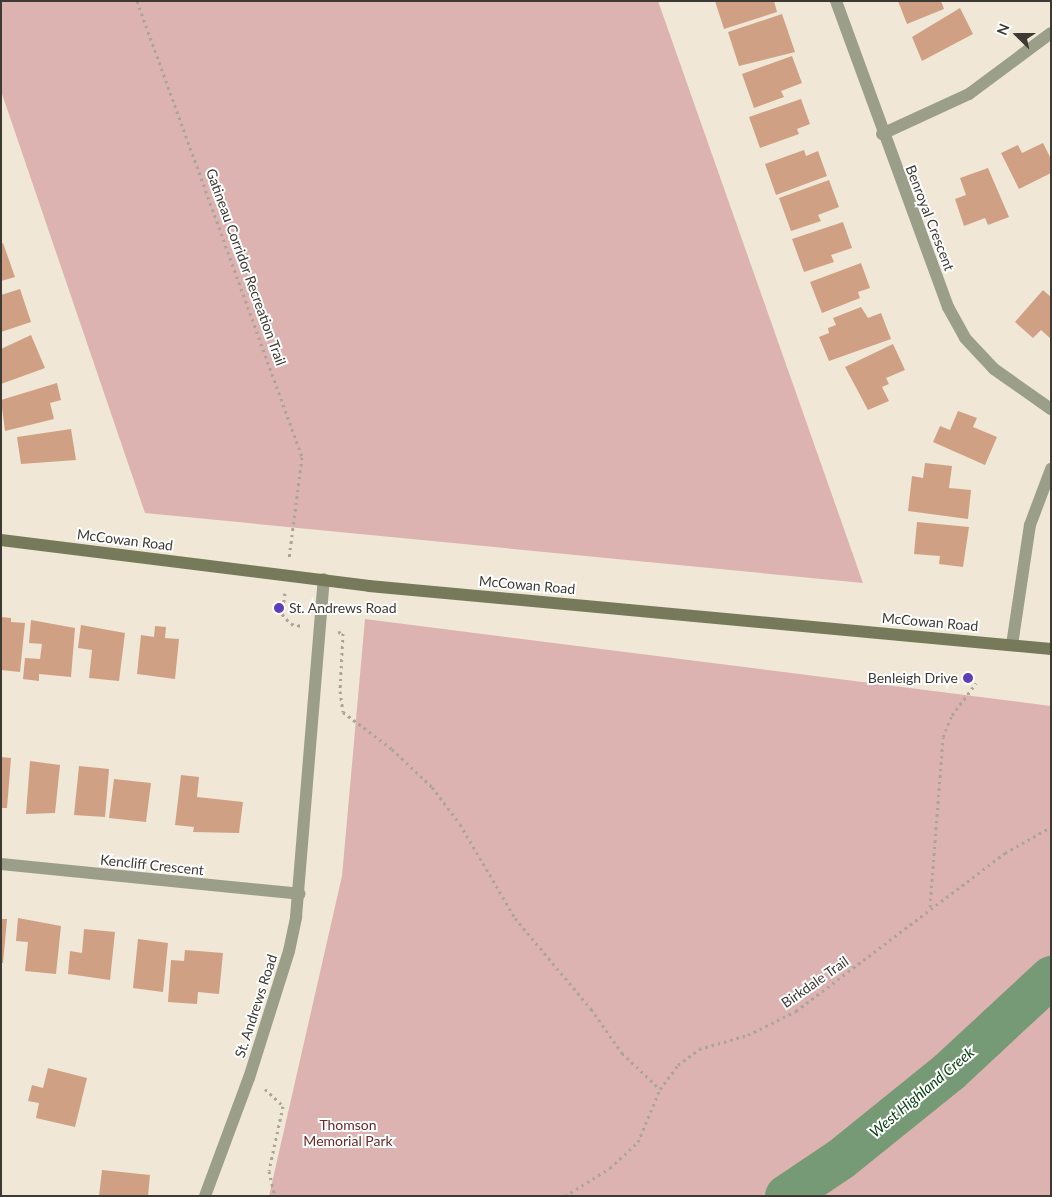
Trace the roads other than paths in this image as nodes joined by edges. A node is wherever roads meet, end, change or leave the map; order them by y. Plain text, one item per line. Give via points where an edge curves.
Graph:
1 (836, 1) edge
2 (1051, 33) edge
3 (882, 134) junction
4 (1051, 409) edge
5 (1051, 469) edge
6 (1, 540) edge
7 (324, 579) junction
8 (1012, 645) junction
9 (1051, 649) edge
10 (1, 864) edge
11 (299, 894) junction
12 (205, 1196) edge

1 - 3 street, Benroyal Crescent
2 - 3 street via 969,94
3 - 4 street, Benroyal Crescent via 958,327 994,369
5 - 8 street via 1030,525
6 - 7 main road, McCowan Road
7 - 8 main road, McCowan Road
7 - 11 street, St. Andrews Road via 309,734
8 - 9 main road, McCowan Road
10 - 11 street, Kencliff Crescent
11 - 12 street, St. Andrews Road via 289,951 249,1078

